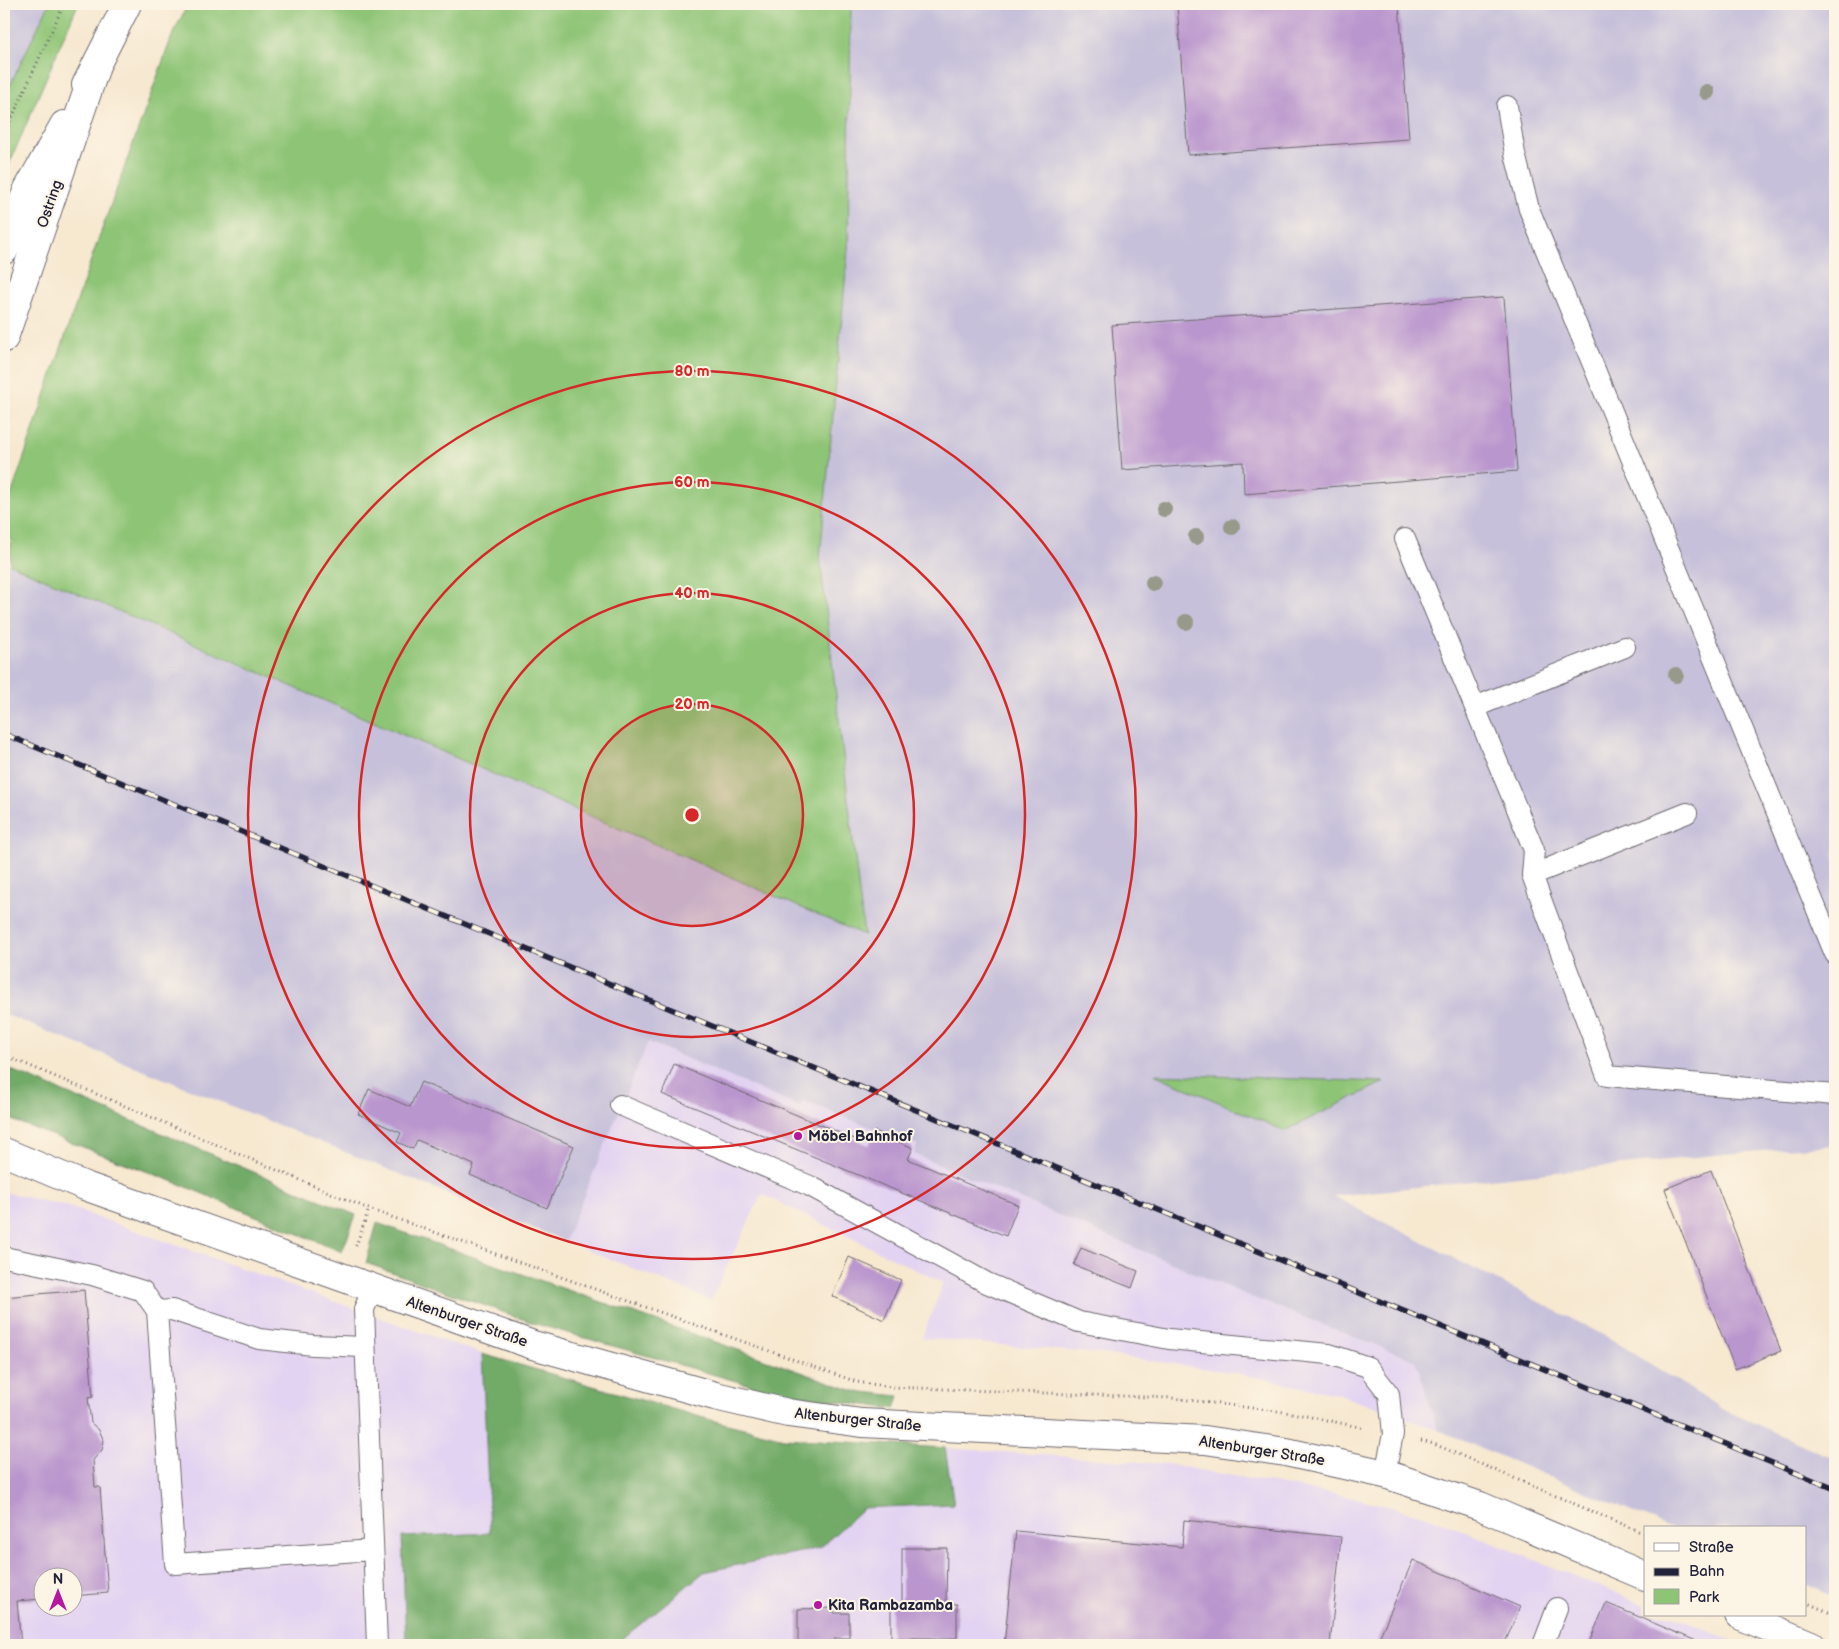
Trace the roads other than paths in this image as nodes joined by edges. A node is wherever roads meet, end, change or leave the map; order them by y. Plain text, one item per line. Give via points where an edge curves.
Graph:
1 (127, 4) edge
2 (95, 69) junction
3 (1507, 106) dead end
4 (4, 250) edge
5 (4, 338) edge
6 (1405, 539) dead end
7 (1625, 647) dead end
8 (1476, 707) junction
9 (1688, 813) dead end
10 (1532, 875) junction
11 (1835, 954) edge
12 (1835, 1094) edge
13 (620, 1105) dead end
14 (4, 1152) edge
15 (4, 1172) edge
16 (85, 1186) junction
17 (4, 1257) edge
18 (372, 1289) junction
19 (157, 1311) junction
20 (365, 1347) junction
21 (1386, 1474) junction
22 (373, 1550) junction
23 (1644, 1576) edge
24 (1557, 1608) dead end
25 (1742, 1616) edge
26 (377, 1645) edge
27 (1543, 1645) edge
28 (1811, 1645) edge

1 - 2 street, Ostring
2 - 4 street, Ostring via 28,189
2 - 5 street, Ostring
3 - 11 lane via 1529,209
6 - 8 lane
7 - 8 lane
8 - 10 lane via 1534,850
9 - 10 lane
10 - 12 lane via 1607,1076
13 - 21 lane via 810,1186 987,1283 1079,1322 1169,1339 1329,1354 1368,1367 1389,1394 1393,1434
14 - 16 street, Altenburger Straße
15 - 16 street, Altenburger Straße
16 - 18 street, Altenburger Straße
17 - 19 lane via 92,1275 143,1291
18 - 20 lane via 364,1309
18 - 21 street, Altenburger Straße via 533,1345 788,1413 903,1427 1205,1440 1286,1452
19 - 20 lane via 172,1310 259,1340
19 - 22 lane via 176,1564
20 - 22 lane
21 - 23 street, Altenburger Straße via 1480,1506
22 - 26 lane
24 - 27 lane
25 - 28 street

